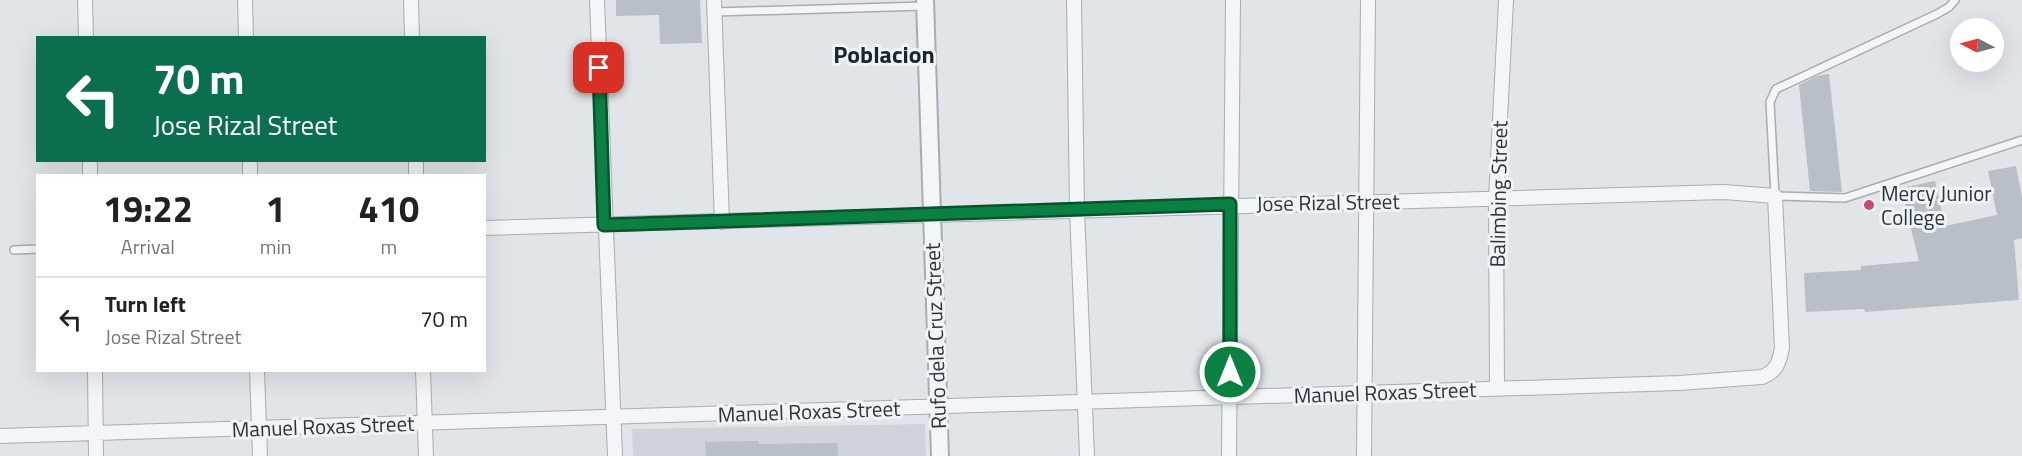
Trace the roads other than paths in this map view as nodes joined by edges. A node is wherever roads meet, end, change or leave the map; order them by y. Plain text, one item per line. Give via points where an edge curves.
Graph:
1 (84, 0) edge
2 (245, 0) edge
3 (411, 0) edge
4 (597, 0) edge
5 (1074, 0) edge
6 (1233, 0) edge
7 (1368, 0) edge
8 (1506, 0) edge
9 (1955, 0) edge
10 (925, 3) edge
11 (715, 6) edge
12 (86, 36) edge
13 (246, 36) edge
14 (412, 36) edge
15 (2022, 140) edge
16 (1775, 196) junction
17 (1496, 199) junction
18 (1365, 201) junction
19 (1230, 204) junction
20 (1077, 210) junction
21 (930, 216) junction
22 (722, 222) junction
23 (604, 225) junction
24 (486, 228) edge
25 (36, 249) edge
26 (14, 250) dead end
27 (94, 372) edge
28 (257, 372) edge
29 (423, 372) edge
30 (1497, 388) junction
31 (1364, 393) junction
32 (1231, 396) junction
33 (1084, 401) junction
34 (938, 407) junction
35 (614, 417) junction
36 (425, 423) junction
37 (259, 428) junction
38 (96, 433) junction
39 (0, 436) edge
40 (96, 456) edge
41 (260, 456) edge
42 (426, 456) edge
43 (615, 456) edge
44 (940, 456) edge
45 (1087, 456) edge
46 (1229, 456) edge
47 (1364, 456) edge

1 - 12 street
2 - 13 street
3 - 14 street
4 - 23 street
5 - 20 street
6 - 19 street
7 - 18 street
8 - 17 street, Balimbing Street
9 - 16 lane via 1936,14 1776,89 1770,102
10 - 11 lane
10 - 21 street, Rufo dela Cruz Street
11 - 22 street
15 - 16 lane via 1845,198
16 - 17 street, Jose Rizal Street via 1724,192
16 - 30 street, Manuel Roxas Street via 1782,348 1773,372 1762,377 1679,384
17 - 18 street, Jose Rizal Street
17 - 30 street, Balimbing Street
18 - 19 street, Jose Rizal Street
18 - 31 street
19 - 20 street, Jose Rizal Street
19 - 32 street
20 - 21 street, Jose Rizal Street
20 - 33 street
21 - 22 street, Jose Rizal Street
21 - 34 street, Rufo dela Cruz Street
22 - 23 street, Jose Rizal Street
23 - 24 street, Jose Rizal Street
23 - 35 street
25 - 26 lane
27 - 38 street
28 - 37 street
29 - 36 street
30 - 31 street, Manuel Roxas Street
31 - 32 street, Manuel Roxas Street
31 - 47 street
32 - 33 street, Manuel Roxas Street
32 - 46 street
33 - 34 street, Manuel Roxas Street
33 - 45 street
34 - 35 street, Manuel Roxas Street
34 - 44 street, Rufo dela Cruz Street
35 - 36 street, Manuel Roxas Street
35 - 43 street
36 - 37 street, Manuel Roxas Street
36 - 42 street
37 - 38 street, Manuel Roxas Street
37 - 41 street
38 - 39 street, Manuel Roxas Street
38 - 40 street

